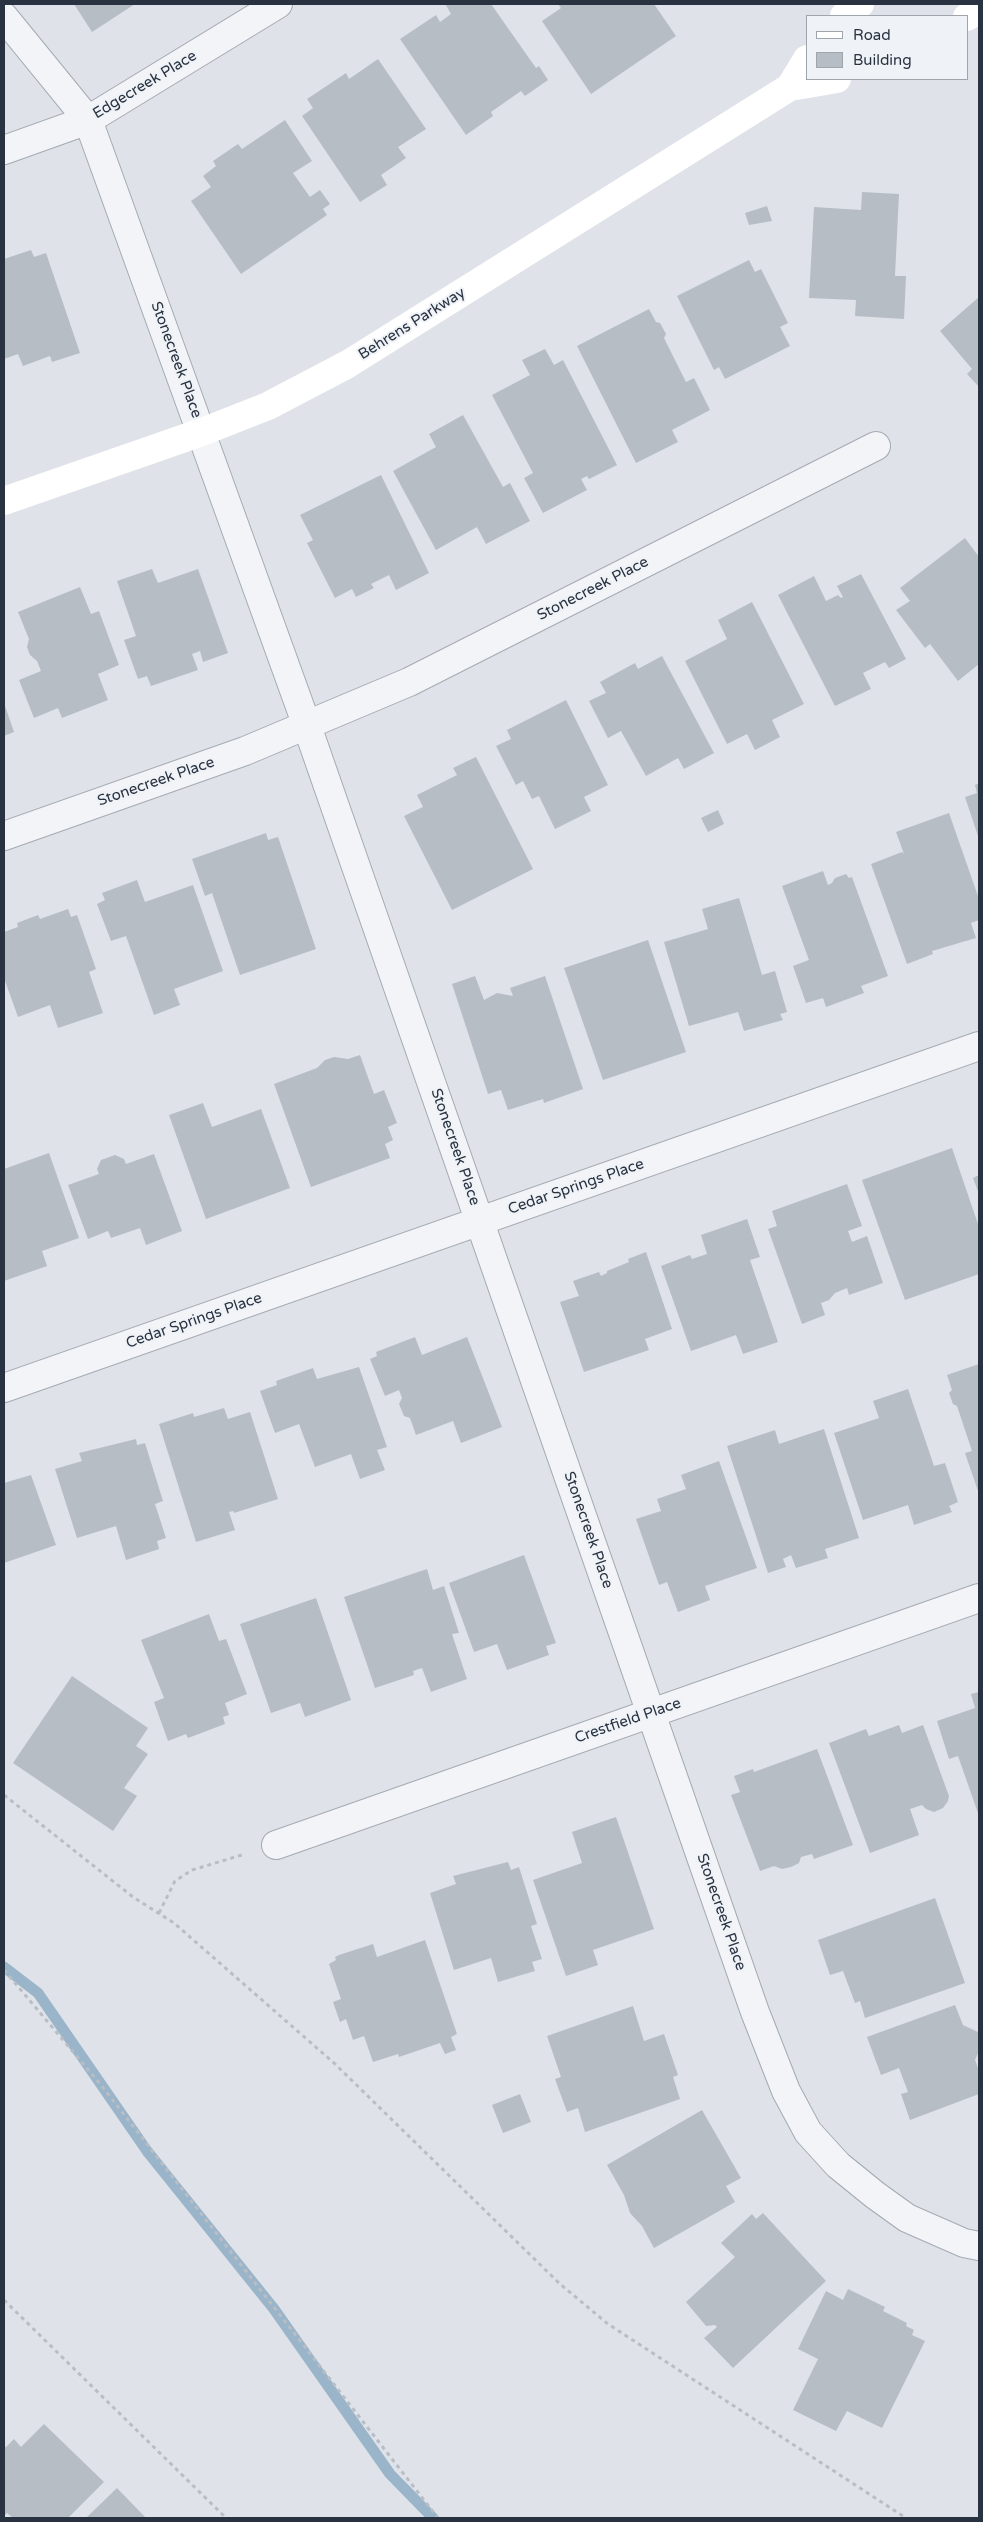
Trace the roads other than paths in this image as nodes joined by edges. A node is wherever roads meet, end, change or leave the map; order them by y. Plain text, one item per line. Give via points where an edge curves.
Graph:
1 (278, 4) edge
2 (860, 4) edge
3 (979, 10) edge
4 (845, 15) edge
5 (968, 16) edge
6 (4, 17) edge
7 (806, 60) edge
8 (831, 80) edge
9 (790, 87) junction
10 (88, 120) junction
11 (4, 150) edge
12 (202, 432) junction
13 (876, 446) dead end
14 (4, 501) edge
15 (308, 726) junction
16 (4, 836) edge
17 (979, 1046) edge
18 (480, 1220) junction
19 (4, 1388) edge
20 (979, 1598) edge
21 (651, 1713) junction
22 (276, 1845) road end
23 (979, 2246) edge

1 - 10 street, Edgecreek Place
2 - 4 street
3 - 5 street
6 - 10 street, Stonecreek Place
7 - 9 street, Behrens Parkway
8 - 9 street, Behrens Parkway
9 - 12 street, Behrens Parkway via 348,364 268,406
10 - 11 street, Edgecreek Place
10 - 12 street, Stonecreek Place
12 - 14 street, Behrens Parkway
12 - 15 street, Stonecreek Place
13 - 15 street, Stonecreek Place via 409,682
15 - 16 street, Stonecreek Place
15 - 18 street, Stonecreek Place
17 - 18 street, Cedar Springs Place
18 - 19 street, Cedar Springs Place
18 - 21 street, Stonecreek Place
20 - 21 street, Crestfield Place
21 - 22 street, Crestfield Place
21 - 23 street, Stonecreek Place via 755,2012 786,2091 808,2132 838,2165 907,2218 964,2243

